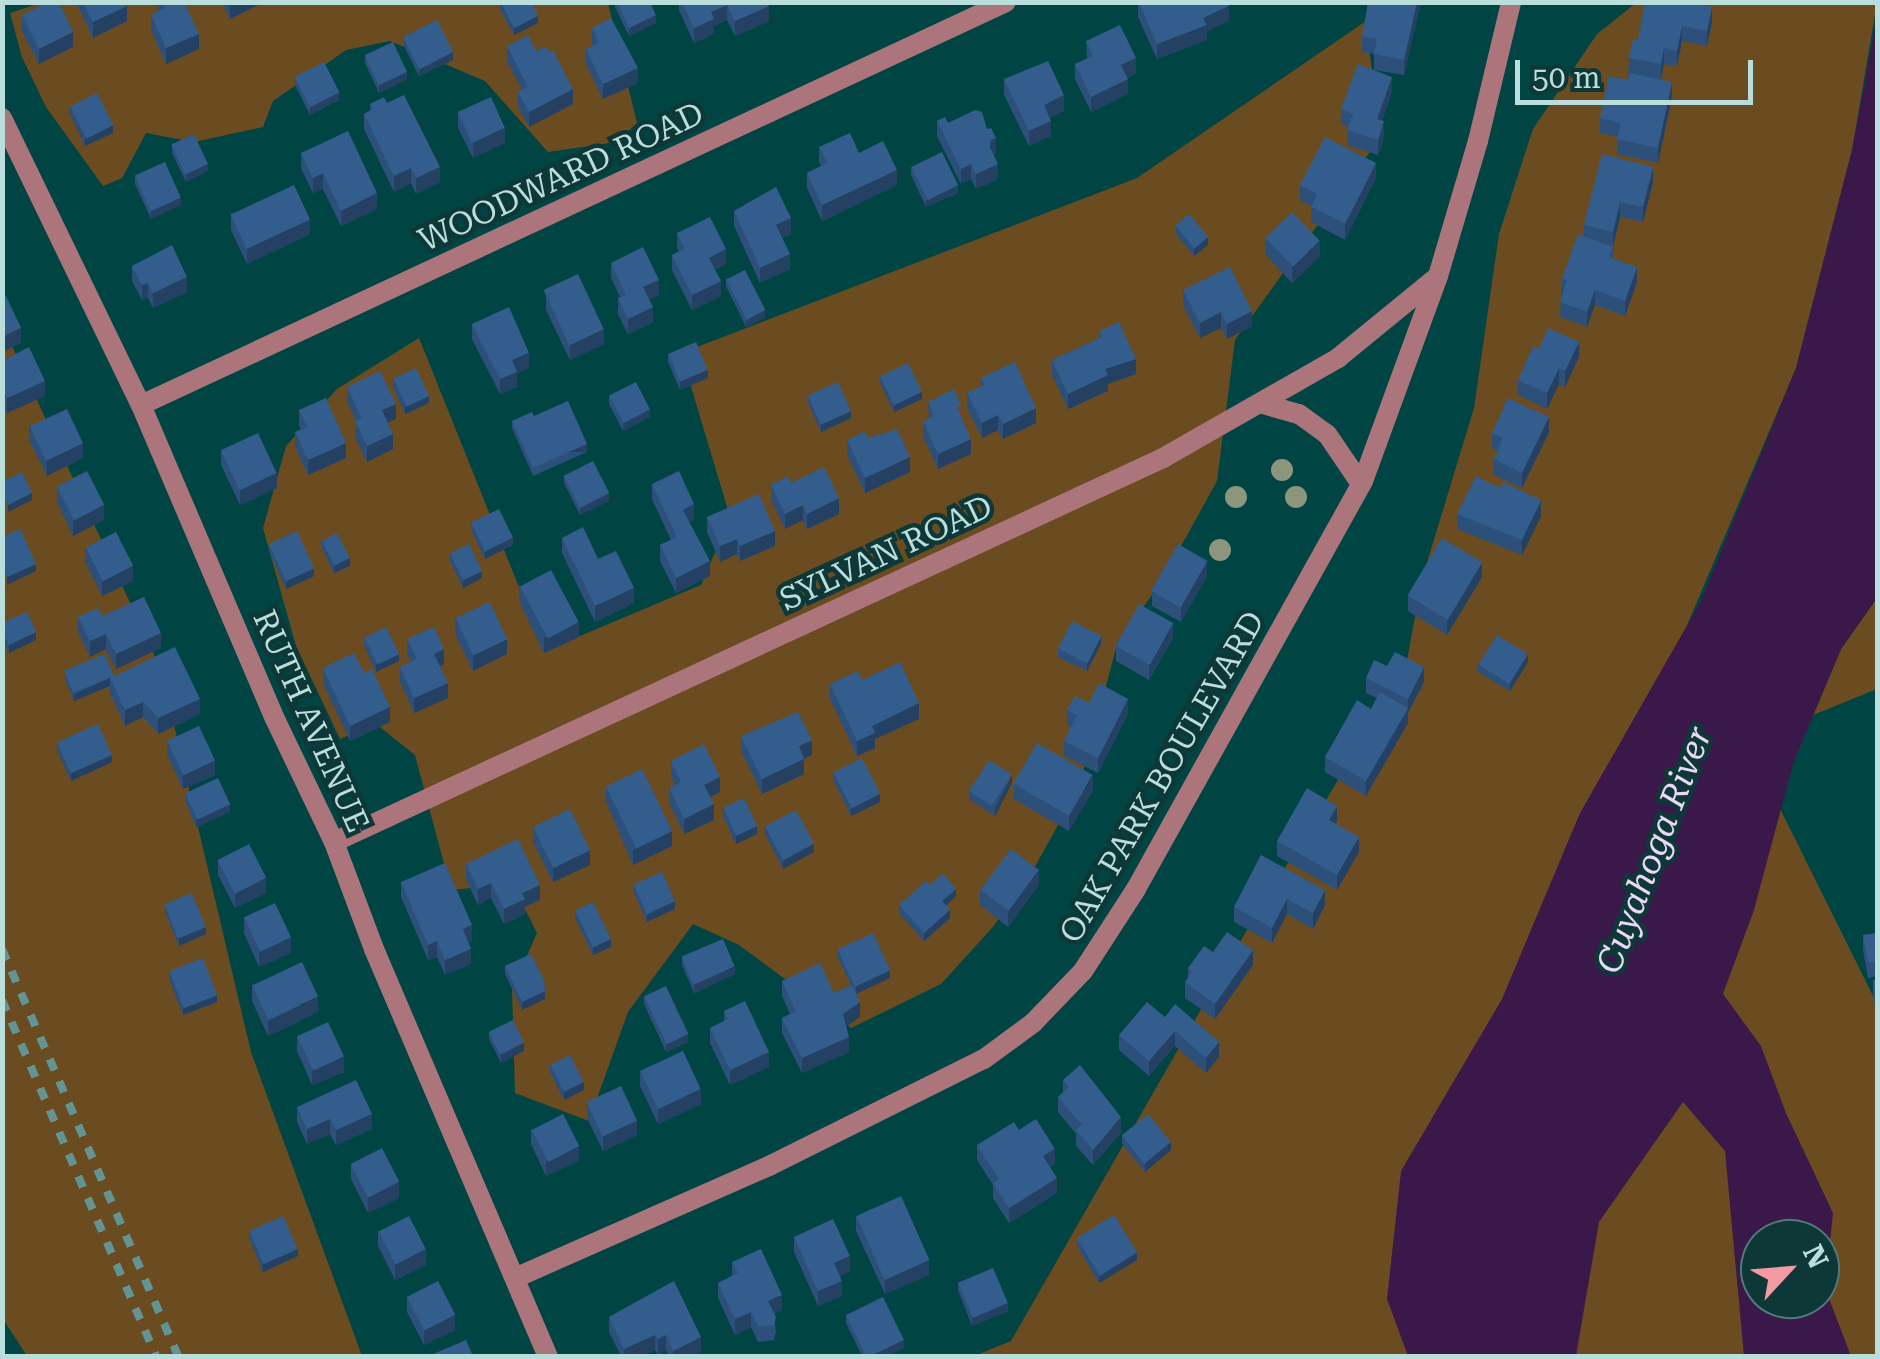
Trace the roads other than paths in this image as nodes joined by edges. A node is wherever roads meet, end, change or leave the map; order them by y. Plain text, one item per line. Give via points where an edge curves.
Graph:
1 (1006, 2) edge
2 (1511, 2) edge
3 (2, 118) edge
4 (1438, 276) junction
5 (1263, 404) junction
6 (141, 405) junction
7 (1361, 484) junction
8 (334, 842) junction
9 (514, 1278) junction
10 (548, 1356) edge

1 - 6 street, WOODWARD ROAD
2 - 4 street, OAK PARK BOULEVARD
3 - 6 street, RUTH AVENUE
4 - 5 street, SYLVAN ROAD via 1338,358
4 - 7 street, OAK PARK BOULEVARD
5 - 7 street via 1299,414 1326,434
5 - 8 street, SYLVAN ROAD via 1163,458
6 - 8 street, RUTH AVENUE
7 - 9 street, OAK PARK BOULEVARD via 1124,909 1083,971 1033,1023 989,1056 894,1106
8 - 9 street, RUTH AVENUE
9 - 10 street, RUTH AVENUE

